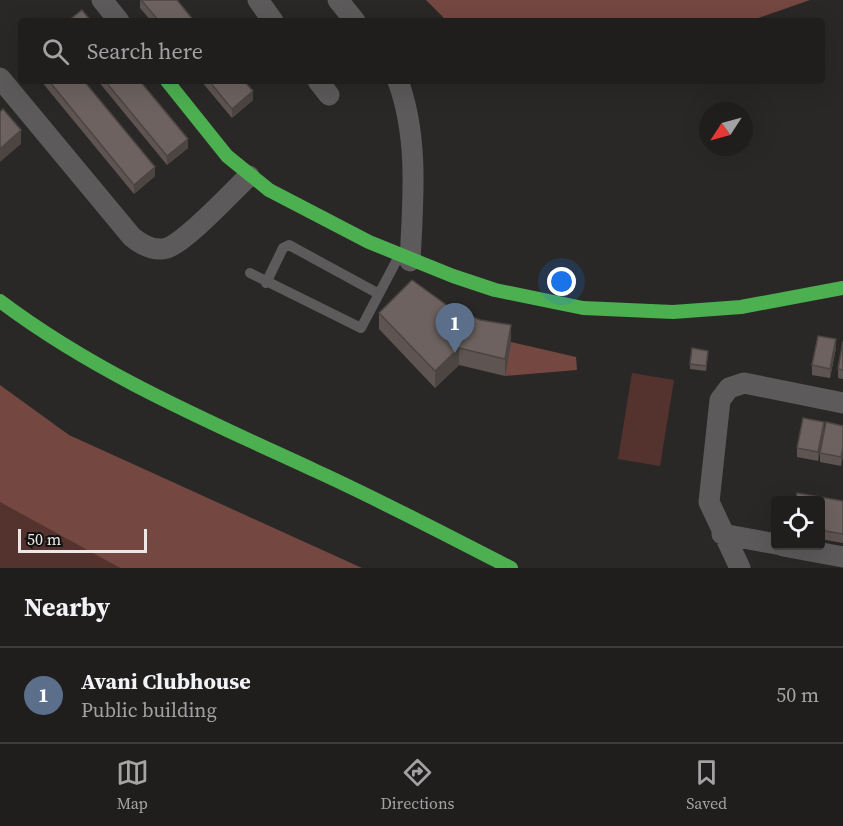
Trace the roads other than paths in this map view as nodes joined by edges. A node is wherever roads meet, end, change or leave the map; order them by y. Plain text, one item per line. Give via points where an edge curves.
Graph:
1 (102, 0) edge
2 (258, 0) edge
3 (338, 0) edge
4 (117, 18) edge
5 (271, 18) edge
6 (353, 18) edge
7 (0, 78) edge
8 (169, 84) edge
9 (399, 84) edge
10 (249, 176) junction
11 (405, 258) junction
12 (250, 273) dead end
13 (266, 283) junction
14 (843, 288) edge
15 (379, 294) junction
16 (0, 300) edge
17 (843, 403) edge
18 (722, 534) junction
19 (771, 543) edge
20 (805, 550) edge
21 (843, 557) edge
22 (511, 568) edge
23 (740, 568) edge

1 - 4 street
2 - 5 street
3 - 6 street
7 - 10 street via 142,245 159,249 178,242
8 - 10 street
9 - 11 street via 408,115 413,168
10 - 11 street via 284,198
11 - 14 street via 501,294 606,311 710,309 762,303 818,288
11 - 15 lane
12 - 13 lane
13 - 15 lane via 359,328
13 - 15 lane via 283,248 289,245
16 - 22 street via 37,331 129,386 358,490
17 - 18 street via 744,383 729,388 720,400 709,502
18 - 19 street
18 - 23 street
20 - 21 street

